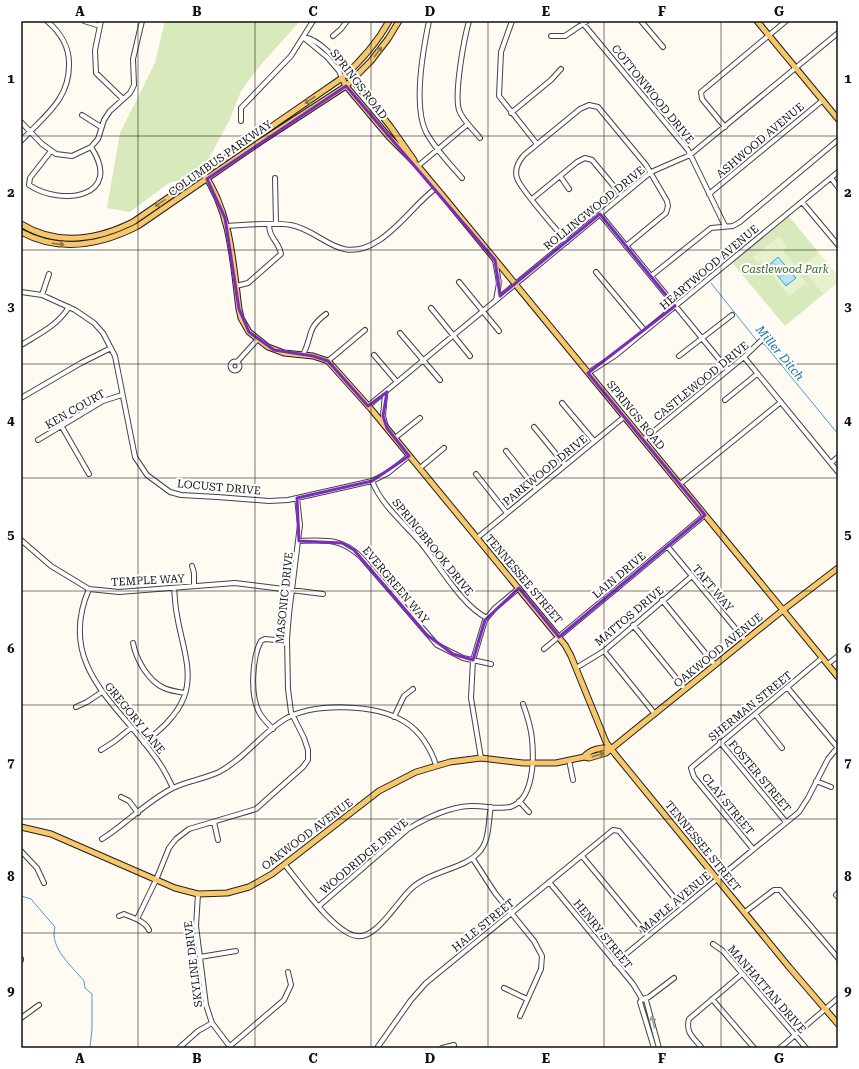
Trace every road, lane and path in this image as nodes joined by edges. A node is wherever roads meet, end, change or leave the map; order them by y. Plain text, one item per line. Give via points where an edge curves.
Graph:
1 (47, 21) edge
2 (84, 21) edge
3 (142, 21) edge
4 (313, 21) edge
5 (346, 21) edge
6 (389, 21) edge
7 (398, 21) edge
8 (430, 21) edge
9 (469, 21) edge
10 (512, 21) edge
11 (641, 21) edge
12 (757, 21) edge
13 (786, 21) edge
14 (584, 22) edge
15 (101, 23) edge
16 (838, 33) edge
17 (769, 35) junction
18 (333, 36) dead end
19 (551, 36) dead end
20 (304, 37) junction
21 (663, 47) dead end
22 (796, 68) junction
23 (561, 69) dead end
24 (347, 73) junction
25 (342, 78) junction
26 (352, 80) junction
27 (346, 86) junction
28 (123, 99) junction
29 (823, 100) junction
30 (511, 113) junction
31 (82, 115) dead end
32 (838, 119) edge
33 (241, 121) dead end
34 (21, 122) edge
35 (468, 124) junction
36 (101, 127) junction
37 (725, 127) junction
38 (30, 131) junction
39 (480, 138) dead end
40 (838, 140) edge
41 (21, 141) edge
42 (537, 144) junction
43 (91, 147) junction
44 (438, 149) junction
45 (50, 151) junction
46 (690, 155) junction
47 (418, 166) junction
48 (652, 172) junction
49 (838, 172) edge
50 (204, 174) junction
51 (560, 176) junction
52 (276, 178) dead end
53 (462, 178) dead end
54 (831, 178) junction
55 (207, 179) junction
56 (838, 187) edge
57 (436, 188) junction
58 (569, 189) dead end
59 (709, 194) junction
60 (622, 196) junction
61 (532, 199) junction
62 (802, 202) junction
63 (600, 214) junction
64 (21, 224) edge
65 (269, 224) junction
66 (276, 224) junction
67 (227, 226) junction
68 (725, 226) junction
69 (21, 232) edge
70 (567, 242) junction
71 (838, 245) edge
72 (626, 246) junction
73 (495, 260) junction
74 (596, 272) dead end
75 (49, 274) dead end
76 (651, 276) junction
77 (459, 282) dead end
78 (515, 284) junction
79 (238, 286) junction
80 (21, 292) edge
81 (42, 295) junction
82 (496, 300) junction
83 (675, 306) junction
84 (68, 307) junction
85 (431, 308) dead end
86 (483, 311) junction
87 (326, 314) dead end
88 (732, 315) dead end
89 (365, 330) dead end
90 (645, 331) junction
91 (499, 332) dead end
92 (400, 333) dead end
93 (768, 334) dead end
94 (453, 335) junction
95 (702, 339) junction
96 (257, 340) junction
97 (21, 345) edge
98 (111, 348) junction
99 (303, 355) junction
100 (374, 355) dead end
101 (470, 356) dead end
102 (680, 356) dead end
103 (744, 357) junction
104 (423, 360) junction
105 (328, 361) junction
106 (237, 362) dead end
107 (728, 370) junction
108 (588, 373) junction
109 (757, 374) junction
110 (440, 380) dead end
111 (397, 382) junction
112 (385, 394) junction
113 (122, 395) junction
114 (21, 398) edge
115 (725, 400) dead end
116 (781, 402) junction
117 (562, 403) dead end
118 (368, 406) junction
119 (624, 417) junction
120 (420, 418) dead end
121 (62, 427) junction
122 (534, 427) dead end
123 (387, 428) junction
124 (395, 438) junction
125 (38, 440) dead end
126 (643, 440) junction
127 (594, 441) junction
128 (444, 448) dead end
129 (506, 451) dead end
130 (409, 456) junction
131 (838, 458) edge
132 (831, 463) junction
133 (566, 465) junction
134 (420, 468) junction
135 (838, 472) edge
136 (89, 474) dead end
137 (476, 474) dead end
138 (372, 481) junction
139 (680, 484) junction
140 (536, 489) junction
141 (297, 498) junction
142 (507, 513) junction
143 (705, 515) junction
144 (477, 538) junction
145 (21, 540) edge
146 (299, 541) junction
147 (668, 547) junction
148 (192, 566) dead end
149 (838, 568) edge
150 (692, 576) junction
151 (194, 586) junction
152 (174, 588) junction
153 (519, 588) junction
154 (90, 589) junction
155 (292, 589) junction
156 (323, 594) dead end
157 (662, 600) junction
158 (783, 610) junction
159 (487, 618) junction
160 (633, 626) junction
161 (559, 637) junction
162 (745, 640) junction
163 (287, 641) junction
164 (133, 643) dead end
165 (544, 650) dead end
166 (604, 651) junction
167 (838, 656) edge
168 (822, 658) junction
169 (473, 660) junction
170 (491, 664) dead end
171 (828, 664) junction
172 (715, 665) junction
173 (576, 668) junction
174 (838, 677) edge
175 (787, 687) junction
176 (413, 689) dead end
177 (685, 689) junction
178 (102, 692) junction
179 (185, 693) junction
180 (523, 704) dead end
181 (76, 707) dead end
182 (655, 714) junction
183 (755, 714) junction
184 (293, 715) junction
185 (394, 717) junction
186 (131, 728) junction
187 (273, 730) junction
188 (720, 742) junction
189 (144, 743) junction
190 (610, 748) junction
191 (782, 748) dead end
192 (838, 748) edge
193 (101, 750) dead end
194 (481, 758) junction
195 (569, 760) junction
196 (532, 763) junction
197 (436, 765) junction
198 (691, 770) joint
199 (573, 780) dead end
200 (816, 781) junction
201 (831, 787) dead end
202 (172, 788) junction
203 (121, 797) dead end
204 (520, 801) junction
205 (491, 807) junction
206 (529, 812) dead end
207 (138, 813) junction
208 (214, 822) junction
209 (786, 822) junction
210 (21, 828) edge
211 (102, 839) dead end
212 (218, 840) dead end
213 (753, 849) junction
214 (21, 851) edge
215 (582, 856) junction
216 (473, 858) junction
217 (285, 865) junction
218 (717, 878) junction
219 (156, 880) junction
220 (549, 882) junction
221 (44, 883) dead end
222 (198, 894) junction
223 (319, 906) junction
224 (682, 907) junction
225 (745, 912) junction
226 (512, 913) junction
227 (119, 916) dead end
228 (138, 919) junction
229 (150, 930) dead end
230 (648, 936) junction
231 (713, 944) dead end
232 (236, 951) dead end
233 (200, 958) junction
234 (838, 958) edge
235 (615, 963) junction
236 (288, 972) dead end
237 (742, 974) junction
238 (674, 978) dead end
239 (504, 988) dead end
240 (838, 998) edge
241 (527, 999) junction
242 (642, 999) junction
243 (712, 999) junction
244 (39, 1005) dead end
245 (825, 1009) junction
246 (520, 1016) dead end
247 (21, 1018) edge
248 (212, 1023) junction
249 (838, 1024) edge
250 (794, 1035) junction
251 (454, 1045) dead end
252 (230, 1047) edge
253 (179, 1048) edge
254 (378, 1048) edge
255 (442, 1048) edge
256 (654, 1048) edge
257 (659, 1048) edge
258 (702, 1048) edge
259 (754, 1048) edge
260 (780, 1048) edge
261 (806, 1048) edge

1 - 38 street via 66,48 69,59 68,82 60,100
2 - 15 street
3 - 28 street via 133,59 134,85
4 - 20 street
5 - 18 street
6 - 24 main road, COLUMBUS PARKWAY via 380,37
26 -> 7 main road, COLUMBUS PARKWAY via 371,61
8 - 44 street via 423,57 419,108 423,126
9 - 35 street via 462,54 458,100 460,112
10 - 30 street via 501,52 498,89 500,99
11 - 21 street
12 - 17 main road
13 - 17 street
14 - 19 street via 565,36
14 - 46 street, COTTONWOOD DRIVE
15 - 28 street via 94,58 96,73
16 - 22 street, ROLLINGWOOD DRIVE
17 - 22 main road
17 - 37 street via 701,92 702,99
20 - 24 street, SPRINGS ROAD via 328,52
20 - 25 street, SPRINGS ROAD via 327,57
20 - 33 street via 280,69 244,104 241,108
22 - 29 main road
22 - 37 street, ROLLINGWOOD DRIVE
23 - 30 street
24 - 25 main road, COLUMBUS PARKWAY
24 - 26 main road, SPRINGS ROAD
25 - 27 main road, SPRINGS ROAD
25 -> 50 main road, COLUMBUS PARKWAY
26 - 27 main road, COLUMBUS PARKWAY
26 - 47 main road, SPRINGS ROAD via 395,132
27 - 47 main road, SPRINGS ROAD via 389,137
27 - 55 main road, COLUMBUS PARKWAY
28 - 36 street via 110,111
29 - 32 main road
29 - 59 street, ASHWOOD AVENUE
30 - 42 street
31 - 36 street
34 - 38 street
35 - 39 street
35 - 44 street
36 - 43 street via 98,139
37 - 46 street, ROLLINGWOOD DRIVE
38 - 41 street
38 - 45 street
40 - 68 street via 740,222 733,226
42 - 48 street via 580,109 589,105 598,107
42 - 61 street via 518,163 516,170 518,182
43 - 45 street via 72,156
43 - 45 street via 102,173 100,179 90,191 68,196 45,194 29,185 30,178
44 - 47 street
44 - 53 street
46 - 48 street, ROLLINGWOOD DRIVE
46 - 59 street, COTTONWOOD DRIVE
47 - 57 main road, SPRINGS ROAD
48 - 60 street, ROLLINGWOOD DRIVE
48 - 72 street via 667,201 667,210
49 - 54 street, HEARTWOOD AVENUE
50 - 55 main road
50 -> 64 main road, COLUMBUS PARKWAY via 133,222 105,234 77,239 56,238
51 - 58 street
51 - 60 street via 577,162 589,158
51 - 61 street
52 - 66 street
54 - 56 street
54 - 62 street, HEARTWOOD AVENUE
55 - 67 main road via 220,203
69 -> 55 main road, COLUMBUS PARKWAY via 35,239 68,245 91,244 110,239 138,226
57 - 66 street via 385,236 364,248 338,248 299,228
57 - 73 main road, SPRINGS ROAD
59 - 68 street, COTTONWOOD DRIVE
60 - 63 street, ROLLINGWOOD DRIVE
61 - 70 street
62 - 71 street
62 - 83 street, HEARTWOOD AVENUE
63 - 70 street, ROLLINGWOOD DRIVE
63 - 72 street
65 - 66 street
65 - 67 street
65 - 79 street via 269,233 280,248 281,254 248,283
67 - 79 main road
68 - 76 street via 717,226 706,231
70 - 78 street, ROLLINGWOOD DRIVE
72 - 76 street
73 - 78 main road, SPRINGS ROAD
73 -> 82 street via 499,283
74 - 90 street
75 - 81 street
76 - 83 street
77 - 86 street
78 - 82 street, ROLLINGWOOD DRIVE
78 - 108 main road, SPRINGS ROAD
79 - 96 main road via 241,318
80 - 81 street, LOCUST DRIVE
81 - 84 street, LOCUST DRIVE
82 - 86 street, ROLLINGWOOD DRIVE
83 - 90 street, HEARTWOOD AVENUE
83 - 95 street
84 - 97 street via 53,326
84 - 98 street, LOCUST DRIVE via 94,324
85 - 94 street
86 - 91 street
86 - 94 street, ROLLINGWOOD DRIVE
87 - 99 street via 313,325
88 - 95 street
89 - 105 street
90 - 108 street, HEARTWOOD AVENUE via 616,355
92 - 104 street
93 - 103 street, CASTLEWOOD DRIVE
94 - 101 street
94 - 104 street, ROLLINGWOOD DRIVE
95 - 102 street
95 - 107 street
96 - 99 main road via 274,350
96 - 106 street
98 - 113 street, LOCUST DRIVE
98 - 114 street via 85,360
99 - 105 main road
100 - 111 street
103 - 107 street, CASTLEWOOD DRIVE
103 - 109 street
104 - 110 street
104 - 111 street, ROLLINGWOOD DRIVE
105 - 118 main road, TENNESSEE STREET
107 - 126 street, CASTLEWOOD DRIVE
108 - 119 main road, SPRINGS ROAD
109 - 115 street
109 - 116 street
111 - 112 street, ROLLINGWOOD DRIVE
112 - 118 street, ROLLINGWOOD DRIVE
112 - 123 street via 383,416
113 - 121 street, KEN COURT via 103,401
113 - 141 street, LOCUST DRIVE via 135,457 147,476 161,487 182,495 269,501
116 - 132 street
116 - 139 street
117 - 127 street
118 - 123 main road, TENNESSEE STREET
119 - 126 main road, SPRINGS ROAD
119 - 127 street, PARKWOOD DRIVE
120 - 124 street
121 - 125 street, KEN COURT
121 - 136 street
122 - 133 street
123 - 124 main road, TENNESSEE STREET
124 - 130 main road, TENNESSEE STREET
126 - 139 main road, SPRINGS ROAD
127 - 133 street, PARKWOOD DRIVE
128 - 134 street
129 - 140 street
130 - 134 main road, TENNESSEE STREET
130 - 138 street, LOCUST DRIVE via 388,473
131 - 132 street
132 - 135 street
133 - 140 street, PARKWOOD DRIVE
134 - 144 main road, TENNESSEE STREET
137 - 142 street
138 - 141 street, LOCUST DRIVE
138 - 159 street, SPRINGBROOK DRIVE via 390,509 420,542 466,602
139 - 143 main road, SPRINGS ROAD
140 - 142 street, PARKWOOD DRIVE
141 - 146 street, MASONIC DRIVE
142 - 144 street, PARKWOOD DRIVE
143 - 147 street, LAIN DRIVE
143 - 158 main road, SPRINGS ROAD
144 - 153 main road, TENNESSEE STREET
145 - 154 street, TEMPLE WAY via 51,566
146 - 155 street, MASONIC DRIVE
146 - 169 street, EVERGREEN WAY via 316,540 348,545 437,645 453,654
147 - 150 street, TAFT WAY
147 - 161 street, LAIN DRIVE
148 - 151 street
149 - 158 main road, OAKWOOD AVENUE
150 - 157 street, MATTOS DRIVE
150 - 162 street, TAFT WAY
151 - 152 street, TEMPLE WAY
151 - 155 street, TEMPLE WAY via 235,583
152 - 154 street, TEMPLE WAY via 119,592
152 - 179 street via 176,615 187,664
153 - 159 street
153 - 161 main road, TENNESSEE STREET
154 - 178 street, GREGORY LANE via 81,612 80,640 90,674
155 - 156 street, TEMPLE WAY
155 - 163 street, MASONIC DRIVE
157 - 160 street, MATTOS DRIVE
157 - 172 street
158 - 162 main road, OAKWOOD AVENUE
158 - 168 main road, SPRINGS ROAD
159 - 169 street
160 - 166 street, MATTOS DRIVE
160 - 177 street
161 - 165 street, LAIN DRIVE
161 - 173 main road, TENNESSEE STREET
162 - 172 main road, OAKWOOD AVENUE
163 - 184 street, MASONIC DRIVE via 288,689
163 - 187 street via 261,640 253,663 257,707
164 - 179 street via 139,661 153,681 164,688
166 - 173 street, MATTOS DRIVE
166 - 182 street
167 - 171 street
168 - 171 main road, SPRINGS ROAD
168 - 175 street, SHERMAN STREET
169 - 170 street, EVERGREEN WAY
169 - 194 street via 470,698
171 - 174 main road, SPRINGS ROAD
172 - 177 main road, OAKWOOD AVENUE
173 - 190 main road, TENNESSEE STREET
175 - 183 street, SHERMAN STREET
175 - 192 street
176 - 185 street via 404,696
177 - 182 main road, OAKWOOD AVENUE
178 - 181 street
178 - 186 street, GREGORY LANE
179 - 189 street via 181,705
180 - 196 street via 532,739
182 - 190 main road, OAKWOOD AVENUE
183 - 188 street, SHERMAN STREET
183 - 191 street
184 - 185 street via 305,710 330,708 379,712
184 - 187 street
184 - 208 street, MASONIC DRIVE via 308,750 308,760 303,767 256,809
185 - 197 street via 405,722 422,737
186 - 189 street, GREGORY LANE
186 - 193 street
187 - 202 street via 218,772
188 - 198 street, SHERMAN STREET via 694,764
188 - 209 street, FOSTER STREET
189 - 202 street, GREGORY LANE via 164,769
190 - 195 main road, OAKWOOD AVENUE via 589,758
190 - 218 main road, TENNESSEE STREET
192 - 200 street, MAPLE AVENUE via 828,759
194 - 196 main road, OAKWOOD AVENUE
194 - 197 main road, OAKWOOD AVENUE
195 - 196 main road, OAKWOOD AVENUE
195 - 199 street
196 - 204 street via 528,790
197 - 217 main road, OAKWOOD AVENUE via 379,791
198 - 213 street, CLAY STREET
200 - 201 street
200 - 209 street, MAPLE AVENUE via 804,807
202 - 207 street
203 - 207 street via 129,801
204 - 205 street, WOODRIDGE DRIVE via 508,807
204 - 206 street
205 - 216 street via 484,846
205 - 223 street, WOODRIDGE DRIVE via 456,808 408,829
207 - 211 street
208 - 212 street
208 - 219 street, MASONIC DRIVE via 189,829 176,839 169,848
209 - 213 street, MAPLE AVENUE
210 - 219 main road, OAKWOOD AVENUE via 51,834
213 - 218 street, MAPLE AVENUE
214 - 221 street via 37,868
215 - 220 street, HALE STREET
215 - 224 street, HALE STREET via 613,830 619,831
215 - 230 street
216 - 223 street via 421,880 409,890 376,929 364,936 350,935 343,931
216 - 226 street via 495,893
217 - 222 main road, OAKWOOD AVENUE via 238,891 212,895
217 - 223 street
218 - 224 street, MAPLE AVENUE
218 - 225 main road, TENNESSEE STREET
219 - 222 main road, OAKWOOD AVENUE
219 - 228 street, MASONIC DRIVE
220 - 226 street, HALE STREET
220 - 235 street, HENRY STREET
222 - 233 street, SKYLINE DRIVE via 196,926
224 - 230 street, MAPLE AVENUE
225 - 234 street via 774,890 780,890
225 - 245 main road, TENNESSEE STREET
226 - 241 street via 534,941 542,956 541,969
226 - 254 street, HALE STREET via 416,992
227 - 228 street via 124,914
228 - 229 street
230 - 235 street, MAPLE AVENUE
231 - 237 street, MANHATTAN DRIVE via 723,951
232 - 233 street
233 - 248 street, SKYLINE DRIVE via 206,1005
235 - 242 street, HENRY STREET
236 - 252 street via 291,985 284,1000
237 - 243 street
237 - 250 street, MANHATTAN DRIVE
238 - 242 street via 649,997
239 - 241 street
240 - 245 street
241 - 246 street
242 - 256 street, HENRY STREET via 640,1002
257 -> 242 street, HENRY STREET via 646,1000
243 - 258 street via 689,1020 687,1026 688,1033
243 - 259 street
244 - 247 street
245 - 249 main road, TENNESSEE STREET
245 - 250 street
248 - 252 street, SKYLINE DRIVE
248 - 253 street via 198,1031
250 - 260 street
250 - 261 street, MANHATTAN DRIVE
251 - 255 street

